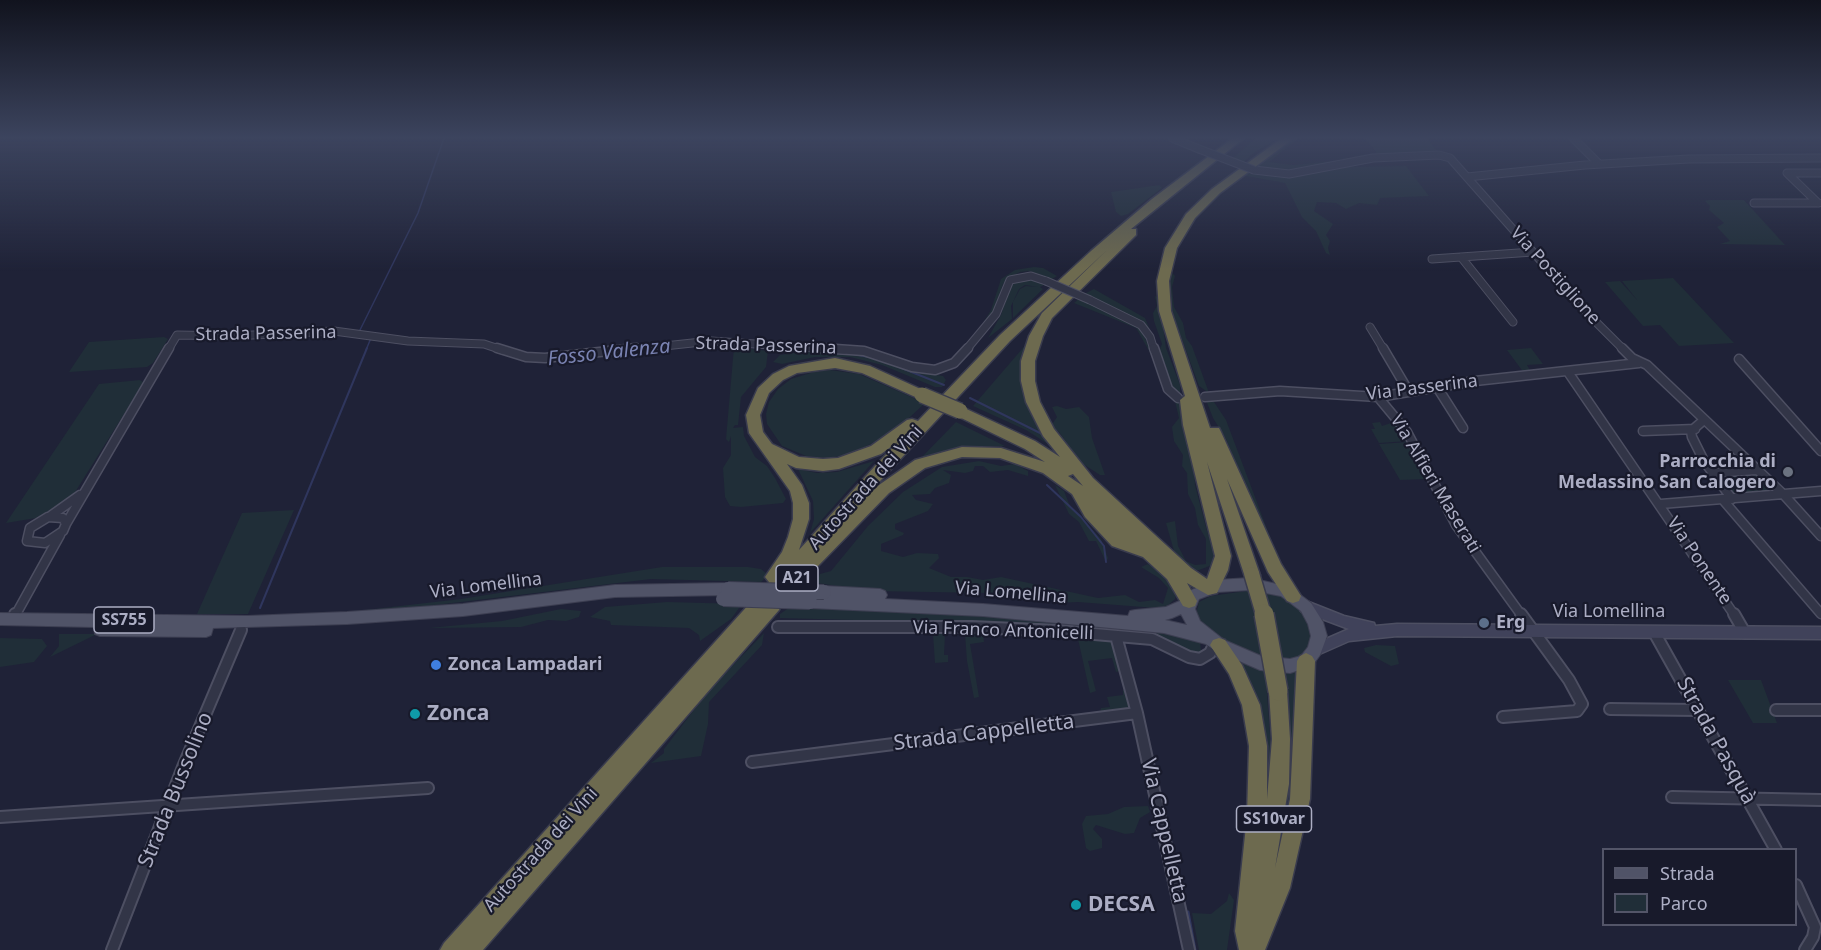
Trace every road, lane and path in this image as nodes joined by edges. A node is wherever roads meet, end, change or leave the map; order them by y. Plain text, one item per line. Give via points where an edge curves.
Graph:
1 (1181, 182) edge
2 (1192, 182) edge
3 (1230, 182) edge
4 (1472, 182) edge
5 (1797, 182) edge
6 (1754, 203) dead end
7 (1819, 203) edge
8 (1142, 221) junction
9 (1533, 252) junction
10 (1461, 257) junction
11 (1432, 259) dead end
12 (1513, 322) dead end
13 (1370, 327) dead end
14 (1005, 338) junction
15 (1738, 359) dead end
16 (1639, 363) junction
17 (1568, 372) junction
18 (1437, 387) junction
19 (1186, 391) junction
20 (1409, 392) junction
21 (1204, 397) dead end
22 (1378, 397) junction
23 (1704, 420) junction
24 (1463, 428) dead end
25 (1695, 429) junction
26 (1643, 431) dead end
27 (760, 440) junction
28 (1821, 451) edge
29 (1057, 463) junction
30 (1757, 470) junction
31 (1712, 473) junction
32 (1081, 485) junction
33 (85, 490) junction
34 (1821, 491) edge
35 (1784, 495) junction
36 (1091, 500) junction
37 (1728, 500) junction
38 (1661, 504) junction
39 (48, 517) junction
40 (66, 524) junction
41 (61, 533) junction
42 (1821, 536) edge
43 (1148, 552) junction
44 (811, 562) junction
45 (1173, 562) junction
46 (1222, 563) junction
47 (1210, 588) junction
48 (726, 594) junction
49 (1300, 601) junction
50 (1188, 602) junction
51 (1821, 614) edge
52 (7, 619) edge
53 (0, 627) edge
54 (245, 627) junction
55 (778, 627) dead end
56 (1397, 630) junction
57 (1533, 631) junction
58 (1654, 632) junction
59 (1745, 633) junction
60 (1821, 633) edge
61 (1116, 636) junction
62 (1213, 642) junction
63 (718, 651) junction
64 (1311, 656) junction
65 (1610, 709) dead end
66 (1698, 710) junction
67 (1776, 710) dead end
68 (1821, 710) edge
69 (1137, 713) junction
70 (1503, 717) dead end
71 (752, 762) dead end
72 (428, 788) dead end
73 (1672, 797) dead end
74 (1749, 798) junction
75 (1821, 800) edge
76 (169, 804) junction
77 (0, 818) edge
78 (1775, 848) edge
79 (1797, 887) edge
80 (1251, 949) edge
81 (112, 950) edge
82 (451, 950) edge
83 (469, 950) edge
84 (1190, 950) edge
85 (1805, 950) edge

1 - 14 highway, Autostrada dei Vini / A21 via 1095,254
2 - 8 highway, Autostrada dei Vini / A21
3 - 19 highway, SS10var via 1204,202 1180,230 1163,281
4 - 9 street, Via Postiglione
5 - 7 street
6 - 7 street
8 - 32 highway via 1047,316 1028,361 1028,381 1039,417
8 - 44 highway, Autostrada dei Vini / A21 via 987,367
9 - 10 street
9 - 16 street, Via Postiglione via 1586,312
10 - 11 street
10 - 12 street
13 - 20 street
14 - 27 highway via 892,441 866,454 839,463 807,464 783,457
14 - 63 highway, Autostrada dei Vini / A21
15 - 28 street
16 - 17 street, Via Passerina
16 - 23 street, Via Postiglione via 1647,365
17 - 18 street, Via Passerina
17 - 38 street, Via Ponente
18 - 20 street, Via Passerina
18 - 24 street
19 - 33 street, Strada Passerina, bridge via 1168,389 1150,337 1141,325 1046,281 1023,276 1010,280 996,314 954,363 935,370 912,367 864,351 711,341 545,358 526,357 484,344 408,341 334,331 177,335
19 - 46 highway via 1190,425
19 - 49 highway via 1197,391 1274,567
19 - 80 highway, SS10var, bridge via 1252,575 1269,631 1278,691 1279,784
20 - 22 street, Via Passerina
21 - 22 street, Via Passerina via 1280,391
22 - 57 street, Via Alfieri Maserati via 1407,432 1456,525
23 - 25 street
23 - 30 street, Via Postiglione
25 - 26 street
25 - 31 street via 1691,431 1692,437
27 - 29 highway, bridge via 753,415 768,384 794,369 822,363 851,365 960,411 1030,445
27 - 63 highway via 797,489 801,519 789,555
29 - 32 highway
29 - 36 highway
30 - 31 street
30 - 35 street, Via Postiglione
31 - 37 street
32 - 36 highway
32 - 43 highway via 1090,513 1108,533 1118,542
32 - 44 highway via 1001,453 962,452 937,457 884,489
32 - 45 highway
33 - 39 street
33 - 40 street
34 - 35 street
35 - 37 street
35 - 42 street, Via Postiglione
36 - 43 highway
37 - 38 street
37 - 51 street
38 - 59 street, Via Ponente
39 - 40 street via 63,518
39 - 41 street via 30,528 27,541 40,544
40 - 41 street
41 - 52 street
43 - 50 highway via 1173,574
44 - 83 highway, Autostrada dei Vini / A21
45 - 46 highway via 1200,574 1214,571
45 - 47 highway
46 - 47 highway
47 - 49 main road via 1259,584
47 - 50 main road, Via Lomellina
48 - 50 main road, Via Lomellina, bridge via 824,592 919,597 1136,616 1167,613
48 - 54 main road, Via Lomellina via 609,600 423,621
48 - 62 main road, Via Lomellina, bridge via 993,610 1164,626
49 - 56 main road via 1343,622
49 - 64 main road via 1318,629 1319,643
50 - 62 main road via 1191,619
52 - 54 main road, SS755
53 - 54 main road, SS755
54 - 76 street, Strada Bussolino
55 - 61 street, Via Franco Antonicelli via 972,627
56 - 57 main road, Via Lomellina
56 - 64 main road via 1347,635
57 - 58 main road, Via Lomellina
57 - 70 street, Via Alfieri Maserati via 1569,680 1582,708
58 - 59 main road, Via Lomellina
58 - 66 street, Strada Pasquà
59 - 60 main road, Via Lomellina
61 - 62 street, Via Franco Antonicelli via 1156,640 1195,659 1208,656
61 - 69 street
62 - 64 main road, Via Lomellina via 1260,663 1290,666
62 - 80 highway via 1236,670 1249,699 1257,737 1257,816 1245,931
63 - 82 highway, Autostrada dei Vini / A21
64 - 80 highway via 1300,799 1292,841 1280,888 1259,941
65 - 66 street
66 - 74 street, Strada Pasquà
67 - 68 street
69 - 71 street, Strada Cappelletta
69 - 84 street, Via Cappelletta
72 - 76 street
73 - 74 street
74 - 75 street
74 - 78 street, Strada Pasquà
76 - 77 street
76 - 81 street, Strada Bussolino
79 - 85 street via 1815,927

